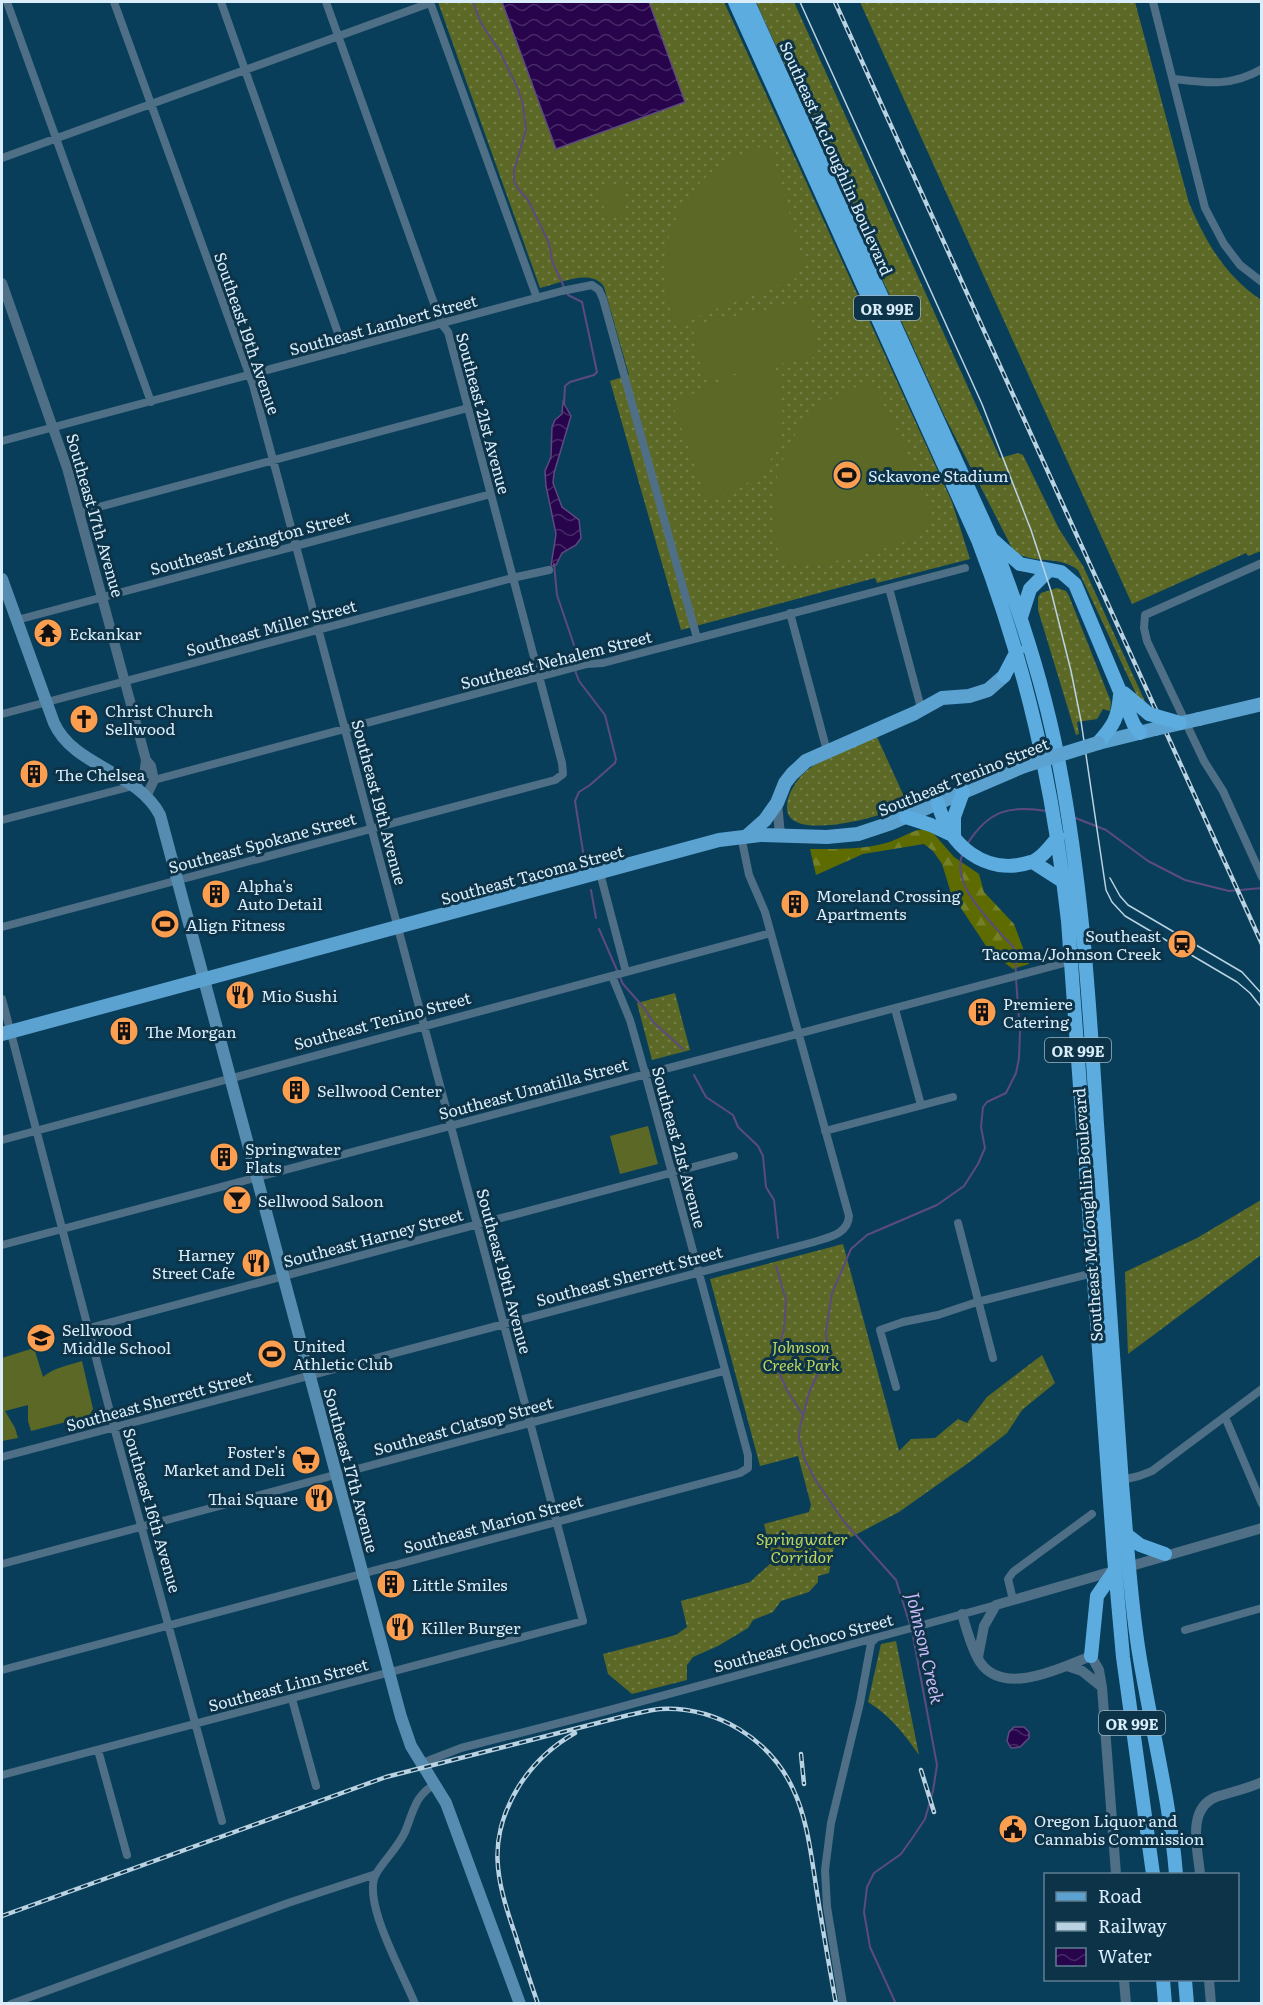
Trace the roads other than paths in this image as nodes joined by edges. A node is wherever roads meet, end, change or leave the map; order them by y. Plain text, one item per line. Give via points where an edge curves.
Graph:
1 (7, 2) edge
2 (114, 2) edge
3 (221, 2) edge
4 (326, 2) edge
5 (430, 2) edge
6 (735, 2) edge
7 (748, 2) edge
8 (1153, 2) edge
9 (338, 36) junction
10 (1262, 69) edge
11 (245, 70) junction
12 (1174, 79) junction
13 (151, 104) junction
14 (56, 138) junction
15 (2, 158) edge
16 (1262, 282) edge
17 (2, 283) edge
18 (537, 298) junction
19 (441, 323) junction
20 (345, 350) junction
21 (249, 375) junction
22 (151, 402) junction
23 (468, 408) junction
24 (54, 428) junction
25 (2, 441) edge
26 (274, 461) junction
27 (491, 494) junction
28 (80, 512) junction
29 (991, 538) junction
30 (296, 545) junction
31 (1262, 563) edge
32 (964, 568) dead end
33 (549, 570) dead end
34 (1048, 571) junction
35 (512, 578) junction
36 (2, 579) edge
37 (889, 588) junction
38 (102, 597) junction
39 (6, 607) edge
40 (790, 614) junction
41 (1021, 617) junction
42 (17, 620) junction
43 (319, 630) junction
44 (697, 638) junction
45 (1017, 651) junction
46 (1004, 676) joint
47 (540, 677) junction
48 (125, 681) junction
49 (1120, 690) junction
50 (47, 702) junction
51 (1262, 704) edge
52 (921, 708) junction
53 (2, 714) edge
54 (1180, 723) junction
55 (345, 729) junction
56 (1140, 733) junction
57 (1098, 743) junction
58 (826, 751) junction
59 (146, 760) junction
60 (563, 774) joint
61 (154, 780) junction
62 (133, 786) junction
63 (963, 792) junction
64 (147, 795) junction
65 (777, 803) junction
66 (938, 803) junction
67 (906, 817) junction
68 (2, 820) edge
69 (372, 828) junction
70 (780, 835) junction
71 (744, 836) junction
72 (954, 837) junction
73 (1058, 837) junction
74 (1033, 862) junction
75 (600, 873) junction
76 (1262, 877) edge
77 (178, 880) junction
78 (1064, 882) junction
79 (2, 927) edge
80 (398, 927) junction
81 (771, 933) junction
82 (1072, 961) junction
83 (624, 973) junction
84 (612, 976) junction
85 (205, 979) junction
86 (2, 999) edge
87 (895, 1009) junction
88 (425, 1026) junction
89 (6, 1032) edge
90 (798, 1034) junction
91 (645, 1073) junction
92 (231, 1078) junction
93 (953, 1097) dead end
94 (921, 1105) junction
95 (451, 1125) junction
96 (37, 1130) junction
97 (825, 1131) junction
98 (2, 1140) edge
99 (734, 1156) dead end
100 (671, 1172) junction
101 (257, 1177) junction
102 (958, 1223) dead end
103 (477, 1225) junction
104 (62, 1228) junction
105 (2, 1245) edge
106 (698, 1271) junction
107 (1093, 1273) junction
108 (284, 1276) junction
109 (977, 1302) junction
110 (504, 1323) junction
111 (88, 1328) junction
112 (993, 1358) dead end
113 (724, 1371) junction
114 (310, 1375) junction
115 (897, 1387) dead end
116 (1262, 1389) edge
117 (1225, 1418) junction
118 (531, 1423) junction
119 (114, 1427) junction
120 (2, 1457) edge
121 (748, 1468) joint
122 (336, 1474) junction
123 (1122, 1480) junction
124 (1262, 1504) edge
125 (1092, 1514) dead end
126 (556, 1521) junction
127 (143, 1526) junction
128 (1262, 1528) edge
129 (1126, 1535) junction
130 (1165, 1554) junction
131 (2, 1564) edge
132 (1129, 1565) junction
133 (1115, 1570) junction
134 (363, 1574) junction
135 (1013, 1600) junction
136 (996, 1605) junction
137 (1262, 1608) edge
138 (962, 1614) junction
139 (583, 1621) joint
140 (169, 1625) junction
141 (1185, 1630) dead end
142 (876, 1638) junction
143 (1091, 1656) junction
144 (978, 1658) junction
145 (1067, 1666) junction
146 (2, 1670) edge
147 (389, 1673) junction
148 (1102, 1687) junction
149 (292, 1699) junction
150 (196, 1725) junction
151 (98, 1750) junction
152 (422, 1763) junction
153 (2, 1775) edge
154 (1262, 1782) edge
155 (436, 1784) junction
156 (316, 1786) dead end
157 (222, 1821) dead end
158 (127, 1855) dead end
159 (1116, 1873) edge
160 (1153, 1873) edge
161 (1176, 1873) edge
162 (1200, 1873) edge
163 (376, 1874) junction
164 (1124, 1981) edge
165 (1163, 1981) edge
166 (1185, 1981) edge
167 (1209, 1981) edge
168 (11, 2004) edge
169 (415, 2004) edge
170 (520, 2004) edge
171 (843, 2004) edge
172 (1126, 2004) edge
173 (1165, 2004) edge
174 (1187, 2004) edge
175 (1211, 2004) edge

1 - 14 street
2 - 13 street, Southeast 19th Avenue
3 - 11 street
4 - 9 street, Southeast 21st Avenue
5 - 9 street
5 - 18 street
6 - 45 highway, Southeast McLoughlin Boulevard / OR 99E via 960,498
7 - 29 highway, Southeast McLoughlin Boulevard / OR 99E
8 - 12 street
9 - 11 street
9 - 19 street, Southeast 21st Avenue
10 - 12 street via 1222,83
11 - 13 street
11 - 20 street
12 - 16 street via 1205,208 1240,265
13 - 14 street
13 - 21 street, Southeast 19th Avenue
14 - 15 street
14 - 22 street
17 - 24 street, Southeast 17th Avenue
18 - 19 street, Southeast Lambert Street
18 - 44 street, Southeast Lambert Street via 588,285 597,288 603,299
19 - 20 street, Southeast Lambert Street
19 - 23 street, Southeast 21st Avenue via 448,332
20 - 21 street, Southeast Lambert Street
21 - 22 street, Southeast Lambert Street
21 - 26 street, Southeast 19th Avenue
22 - 24 street, Southeast Lambert Street
23 - 26 street
23 - 27 street, Southeast 21st Avenue
24 - 25 street, Southeast Lambert Street
24 - 28 street, Southeast 17th Avenue
26 - 28 street
26 - 30 street, Southeast 19th Avenue
27 - 30 street, Southeast Lexington Street
27 - 35 street, Southeast 21st Avenue
28 - 38 street, Southeast 17th Avenue
29 - 34 highway via 1020,564
29 - 41 highway, Southeast McLoughlin Boulevard / OR 99E
30 - 38 street, Southeast Lexington Street
30 - 43 street, Southeast 19th Avenue
31 - 76 street via 1145,615 1144,628
32 - 37 street, Southeast Nehalem Street
33 - 35 street, Southeast Miller Street
34 - 41 highway via 1030,589
34 - 49 highway via 1061,572 1075,584
35 - 43 street, Southeast Miller Street
35 - 47 street, Southeast 21st Avenue
36 - 39 main road, Southeast 17th Avenue
37 - 40 street, Southeast Nehalem Street
37 - 52 street
38 - 42 street, Southeast Lexington Street
38 - 48 street, Southeast 17th Avenue
39 - 42 main road, Southeast 17th Avenue
40 - 44 street, Southeast Nehalem Street
40 - 58 street
41 - 123 highway, Southeast McLoughlin Boulevard / OR 99E via 1047,708 1066,802 1087,964
42 - 50 main road, Southeast 17th Avenue
43 - 48 street, Southeast Miller Street
43 - 55 street, Southeast 19th Avenue
44 - 47 street, Southeast Nehalem Street
45 - 46 highway
45 - 73 highway, Southeast McLoughlin Boulevard / OR 99E
46 - 52 main road via 978,694 947,696
47 - 55 street, Southeast Nehalem Street
47 - 60 street, Southeast 21st Avenue
48 - 50 street, Southeast Miller Street
48 - 59 street, Southeast 17th Avenue
49 - 54 highway, bridge via 1149,714
49 - 56 highway
49 - 57 highway via 1117,718
50 - 53 street, Southeast Miller Street
50 - 62 main road, Southeast 17th Avenue via 66,742
51 - 54 main road, Southeast Tenino Street, bridge
52 - 58 main road
54 - 56 main road, Southeast Tenino Street, bridge
55 - 61 street, Southeast Nehalem Street
55 - 69 street, Southeast 19th Avenue
56 - 57 main road, Southeast Tenino Street
57 - 63 main road, Southeast Tenino Street, bridge via 1024,766
58 - 65 main road via 792,774
59 - 61 street, Southeast 17th Avenue
59 - 62 street via 144,776
60 - 69 street, Southeast Spokane Street via 555,780
61 - 64 street
62 - 64 main road, Southeast 17th Avenue
62 - 68 street
63 - 66 main road, Southeast Tenino Street
63 - 72 highway via 954,817
64 - 77 main road, Southeast 17th Avenue via 160,815
65 - 70 street
65 - 71 main road via 763,822
66 - 67 main road, Southeast Tenino Street
66 - 72 highway via 943,822
67 - 70 main road, Southeast Tenino Street via 843,836
67 - 72 highway
69 - 77 street, Southeast Spokane Street
69 - 80 street, Southeast 19th Avenue
70 - 71 main road, Southeast Tacoma Street
71 - 75 main road, Southeast Tacoma Street
71 - 81 street via 749,875
72 - 74 highway via 968,853 987,862
73 - 74 highway
73 - 78 highway, Southeast McLoughlin Boulevard / OR 99E
74 - 78 highway
75 - 80 main road, Southeast Tacoma Street
75 - 83 street
77 - 79 street, Southeast Spokane Street
77 - 85 main road, Southeast 17th Avenue
78 - 82 highway, Southeast McLoughlin Boulevard / OR 99E
80 - 85 main road, Southeast Tacoma Street
80 - 88 street, Southeast 19th Avenue
81 - 83 street, Southeast Tenino Street
81 - 90 street
82 - 87 street, Southeast Umatilla Street
82 - 107 highway, Southeast McLoughlin Boulevard / OR 99E
83 - 84 street, Southeast Tenino Street
84 - 88 street, Southeast Tenino Street
84 - 91 street, Southeast 21st Avenue
85 - 89 main road, Southeast Tacoma Street
85 - 92 main road, Southeast 17th Avenue
86 - 89 street, Southeast 16th Avenue
87 - 90 street, Southeast Umatilla Street
87 - 94 street
88 - 92 street, Southeast Tenino Street
88 - 95 street, Southeast 19th Avenue
89 - 96 street, Southeast 16th Avenue
90 - 91 street, Southeast Umatilla Street
90 - 97 street
91 - 95 street, Southeast Umatilla Street
91 - 100 street, Southeast 21st Avenue
92 - 96 street, Southeast Tenino Street
92 - 101 main road, Southeast 17th Avenue
93 - 94 street
94 - 97 street
95 - 101 street, Southeast Umatilla Street
95 - 103 street, Southeast 19th Avenue
96 - 98 street, Southeast Tenino Street
96 - 104 street, Southeast 16th Avenue
97 - 106 street, Southeast Sherrett Street via 849,1216 844,1229 834,1235
99 - 100 street, Southeast Harney Street
100 - 103 street, Southeast Harney Street
100 - 106 street, Southeast 21st Avenue
101 - 104 street, Southeast Umatilla Street
101 - 108 main road, Southeast 17th Avenue
102 - 109 street
103 - 108 street, Southeast Harney Street
103 - 110 street, Southeast 19th Avenue
104 - 105 street, Southeast Umatilla Street
104 - 111 street, Southeast 16th Avenue
106 - 110 street, Southeast Sherrett Street
106 - 113 street, Southeast 21st Avenue
107 - 109 street
107 - 133 highway, Southeast McLoughlin Boulevard / OR 99E
108 - 111 street, Southeast Harney Street
108 - 114 main road, Southeast 17th Avenue
109 - 112 street
109 - 115 street via 880,1330
110 - 114 street, Southeast Sherrett Street
110 - 118 street, Southeast 19th Avenue
111 - 119 street, Southeast 16th Avenue
113 - 118 street, Southeast Clatsop Street
113 - 121 street, Southeast 21st Avenue via 748,1455
114 - 119 street, Southeast Sherrett Street
114 - 122 main road, Southeast 17th Avenue
116 - 117 street
117 - 123 street via 1152,1471
117 - 124 street
118 - 122 street, Southeast Clatsop Street
118 - 126 street, Southeast 19th Avenue
119 - 120 street, Southeast Sherrett Street
119 - 127 street, Southeast 16th Avenue
121 - 126 street, Southeast Marion Street
122 - 127 street, Southeast Clatsop Street
122 - 134 main road, Southeast 17th Avenue
123 - 129 highway, Southeast McLoughlin Boulevard / OR 99E
125 - 135 street via 1013,1572 1008,1579
126 - 134 street, Southeast Marion Street
126 - 139 street, Southeast 19th Avenue
127 - 131 street, Southeast Clatsop Street
127 - 140 street, Southeast 16th Avenue
128 - 130 street, Southeast Ochoco Street
129 - 130 highway
129 - 132 highway, Southeast McLoughlin Boulevard / OR 99E
130 - 132 street, Southeast Ochoco Street
132 - 133 street, Southeast Ochoco Street
132 - 161 highway, Southeast McLoughlin Boulevard / OR 99E via 1138,1651 1166,1791
133 - 135 street, Southeast Ochoco Street
133 - 143 highway via 1097,1596
133 - 160 highway, Southeast McLoughlin Boulevard / OR 99E
134 - 140 street, Southeast Marion Street
134 - 147 main road, Southeast 17th Avenue
135 - 136 street, Southeast Ochoco Street
136 - 138 street, Southeast Ochoco Street
136 - 144 street via 984,1626
137 - 141 street
138 - 142 street, Southeast Ochoco Street
138 - 144 street
139 - 147 street, Southeast Linn Street
140 - 146 street, Southeast Marion Street
140 - 150 street, Southeast 16th Avenue
142 - 152 street, Southeast Ochoco Street via 461,1748
142 - 171 street via 871,1643 831,1823 825,1870 826,1901
143 - 145 street
143 - 148 street
144 - 145 street via 991,1673 1012,1680
145 - 148 street via 1088,1675
147 - 149 street, Southeast Linn Street
147 - 152 main road, Southeast 17th Avenue via 406,1733
148 - 159 street
149 - 150 street, Southeast Linn Street
149 - 156 street
150 - 151 street, Southeast Linn Street
150 - 157 street, Southeast 16th Avenue
151 - 153 street, Southeast Linn Street
151 - 158 street
152 - 155 main road, Southeast 17th Avenue
154 - 162 street via 1215,1798 1201,1809 1196,1827
155 - 163 street via 421,1794 394,1851
155 - 170 main road, Southeast 17th Avenue via 464,1847
163 - 168 street
163 - 169 street via 374,1906
164 - 172 street
165 - 173 highway
166 - 174 highway
167 - 175 street

